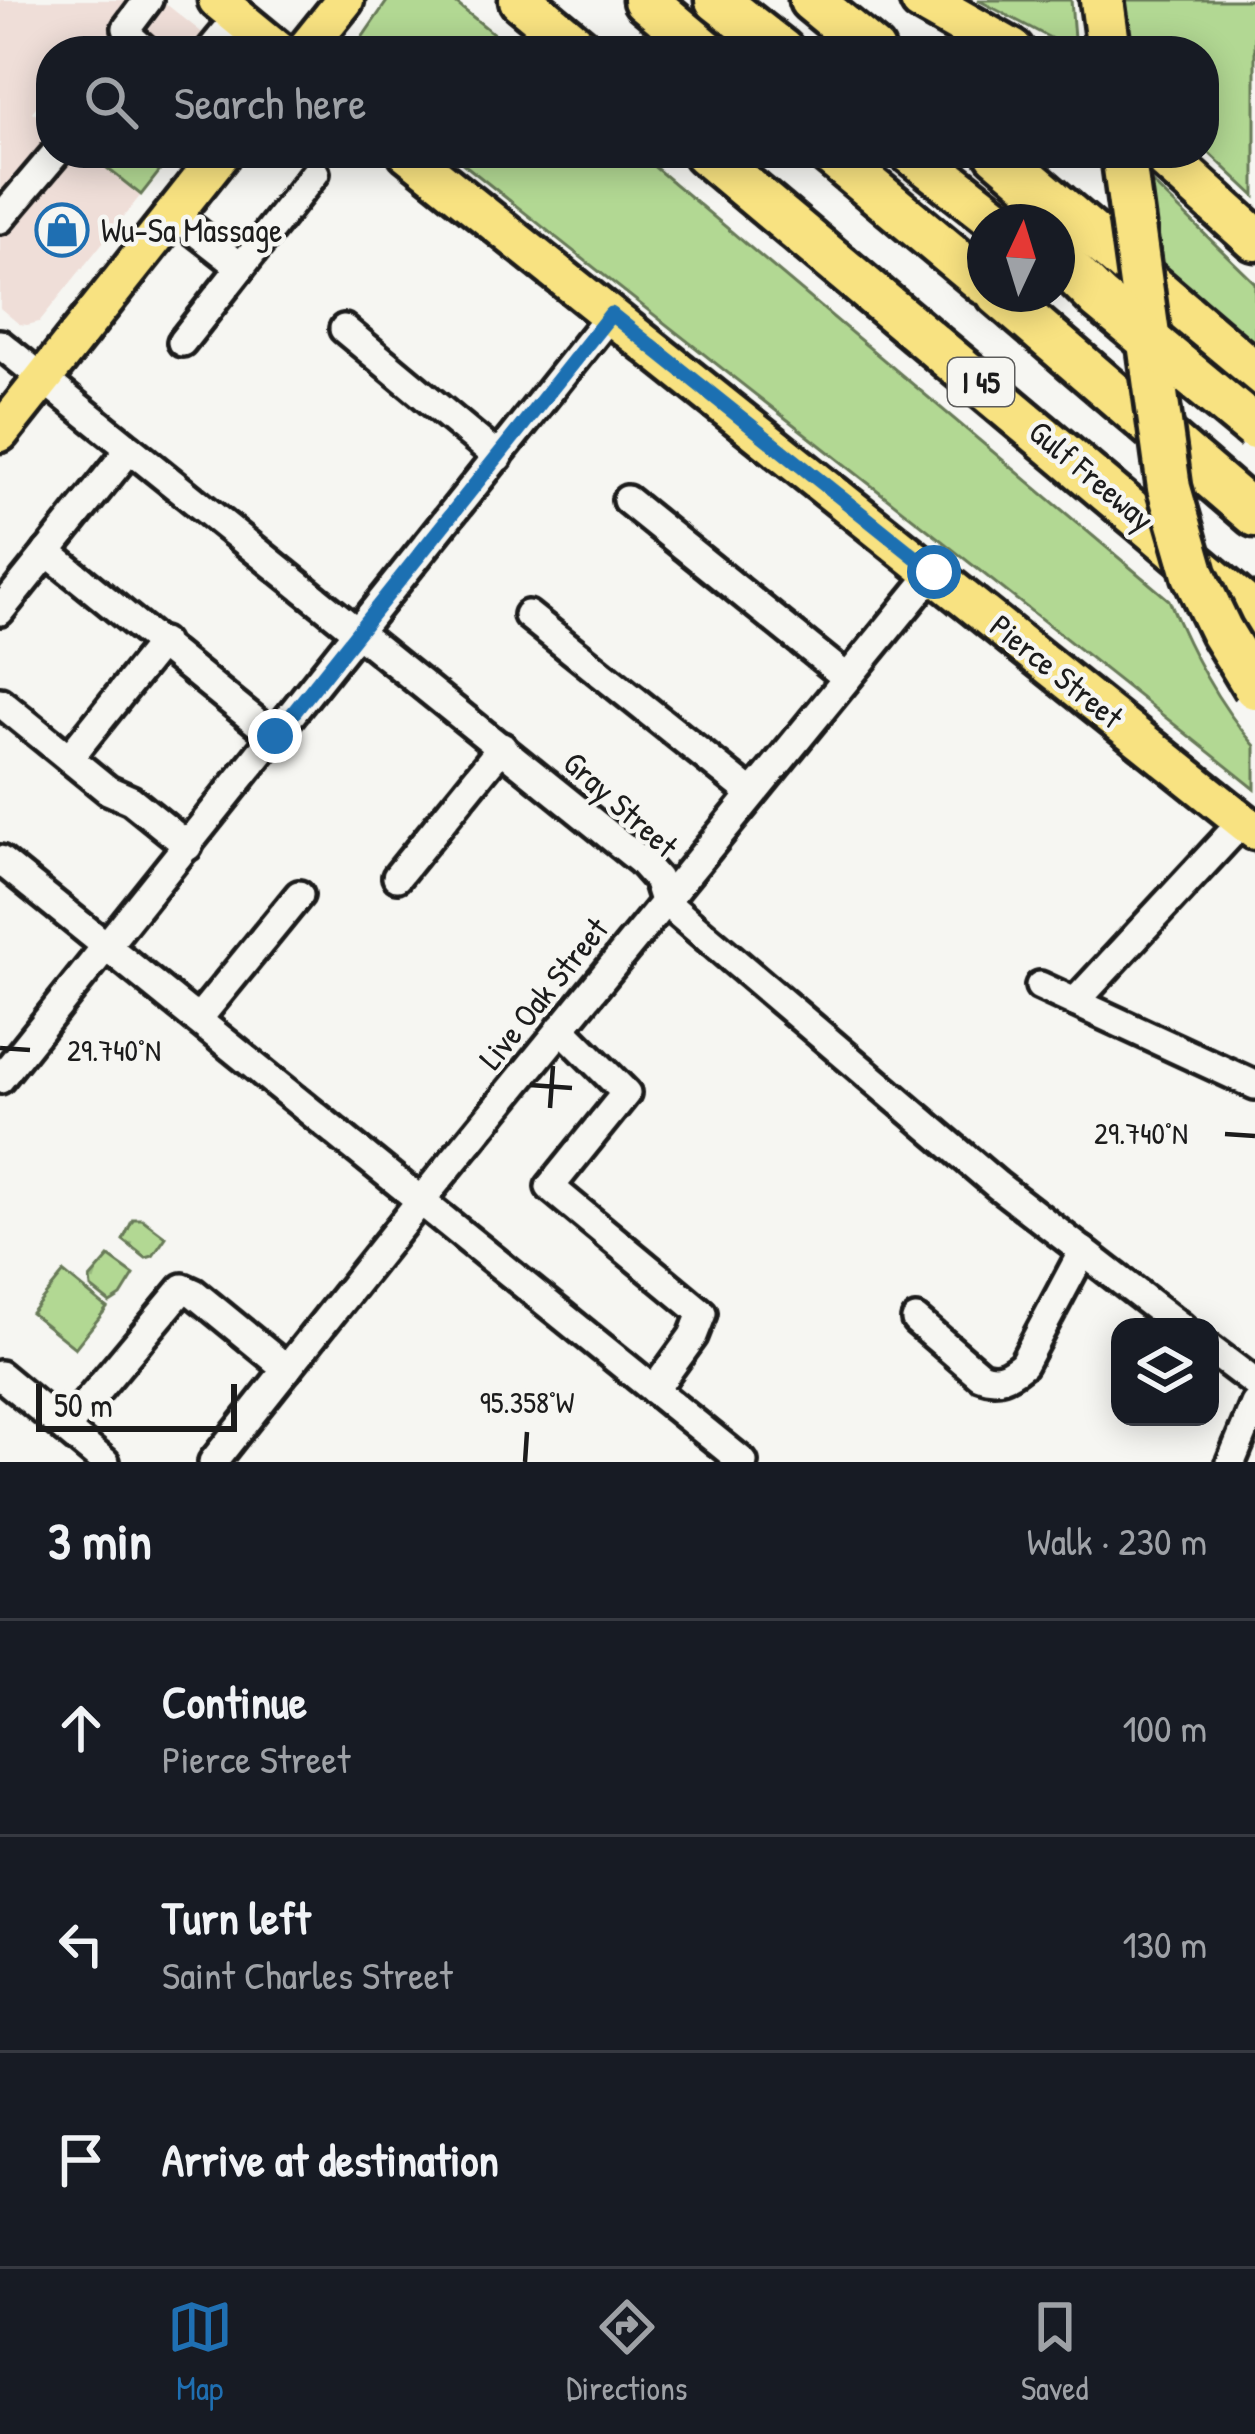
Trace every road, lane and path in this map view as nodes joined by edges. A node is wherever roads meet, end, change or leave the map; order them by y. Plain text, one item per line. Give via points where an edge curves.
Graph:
1 (148, 0) edge
2 (345, 0) edge
3 (645, 0) edge
4 (717, 0) edge
5 (777, 0) edge
6 (812, 0) edge
7 (922, 0) edge
8 (524, 4) edge
9 (1102, 4) edge
10 (227, 9) edge
11 (130, 36) edge
12 (260, 36) edge
13 (316, 36) edge
14 (563, 36) edge
15 (688, 36) edge
16 (763, 36) edge
17 (818, 36) edge
18 (855, 36) edge
19 (986, 36) edge
20 (1107, 36) edge
21 (43, 168) edge
22 (210, 168) edge
23 (426, 168) edge
24 (723, 168) edge
25 (847, 168) edge
26 (931, 168) edge
27 (967, 168) edge
28 (1015, 168) edge
29 (1125, 168) edge
30 (1177, 168) edge
31 (315, 173) dead end
32 (977, 204) edge
33 (1004, 204) edge
34 (173, 214) junction
35 (0, 219) edge
36 (1255, 239) edge
37 (241, 268) junction
38 (967, 268) edge
39 (1075, 275) edge
40 (1075, 280) edge
41 (1099, 299) junction
42 (1019, 312) edge
43 (611, 314) junction
44 (344, 329) dead end
45 (182, 342) dead end
46 (0, 344) edge
47 (1255, 374) edge
48 (42, 379) junction
49 (1255, 428) edge
50 (0, 433) edge
51 (130, 449) junction
52 (498, 457) junction
53 (626, 500) dead end
54 (1255, 515) edge
55 (47, 552) junction
56 (934, 572) junction
57 (0, 611) edge
58 (528, 615) dead end
59 (1255, 615) edge
60 (359, 631) junction
61 (162, 642) junction
62 (847, 678) junction
63 (1255, 687) edge
64 (0, 702) edge
65 (275, 736) junction
66 (502, 748) junction
67 (69, 758) junction
68 (752, 794) junction
69 (1249, 826) edge
70 (188, 846) junction
71 (0, 860) edge
72 (397, 877) dead end
73 (299, 895) dead end
74 (664, 901) junction
75 (108, 947) junction
76 (1040, 986) dead end
77 (1075, 1002) junction
78 (198, 1019) junction
79 (561, 1028) junction
80 (0, 1079) edge
81 (1255, 1085) edge
82 (422, 1199) junction
83 (1083, 1251) junction
84 (1169, 1318) edge
85 (916, 1320) dead end
86 (1219, 1356) edge
87 (287, 1369) junction
88 (0, 1375) edge
89 (1255, 1383) edge
90 (654, 1390) junction
91 (1255, 1404) edge
92 (65, 1429) junction
93 (738, 1460) edge
94 (105, 1462) edge
95 (213, 1462) edge
96 (1231, 1462) edge

1 - 11 street
2 - 13 main road
3 - 15 highway
4 - 16 highway
5 - 17 highway
6 - 18 highway
7 - 19 highway
8 - 14 highway
9 - 20 highway
10 - 12 main road
21 - 35 street
22 - 34 main road
23 - 43 main road, Pierce Street
24 - 59 highway, Gulf Freeway / I 45
25 - 38 highway
26 - 32 highway
27 - 33 highway
28 - 47 highway
29 - 63 highway, bridge via 1169,488 1194,575
30 - 36 highway
31 - 37 street
34 - 37 street
34 - 48 main road
37 - 45 street
39 - 41 highway
40 - 41 highway
41 - 49 highway, bridge
42 - 54 highway, I 45
43 - 52 street
43 - 56 main road, Pierce Street
44 - 52 street
46 - 48 street, Gray Street
48 - 50 main road
48 - 51 street, Gray Street
51 - 55 street
51 - 60 street, Gray Street
52 - 60 street
53 - 62 street
55 - 57 street
55 - 61 street
56 - 62 street, Live Oak Street
56 - 69 main road, Pierce Street
58 - 68 street
60 - 65 street
60 - 66 street, Gray Street
61 - 65 street
61 - 67 street
62 - 68 street, Live Oak Street
64 - 67 street
65 - 70 street
66 - 72 street
66 - 74 street, Gray Street via 641,861
67 - 70 street
68 - 74 street, Live Oak Street
69 - 77 street
70 - 75 street
71 - 75 street
73 - 78 street
74 - 79 street, Live Oak Street
74 - 83 street, Gray Street
75 - 78 street
75 - 80 street
76 - 77 street
77 - 81 street
78 - 82 street
79 - 82 street, Live Oak Street
79 - 90 street via 626,1093 550,1187 702,1312
82 - 87 street, Live Oak Street
82 - 90 street
83 - 84 street, Gray Street
83 - 85 street via 1008,1376 980,1376
86 - 89 street
87 - 92 street via 182,1288
87 - 95 street, Live Oak Street
88 - 92 street
90 - 93 street
91 - 96 street
92 - 94 street

